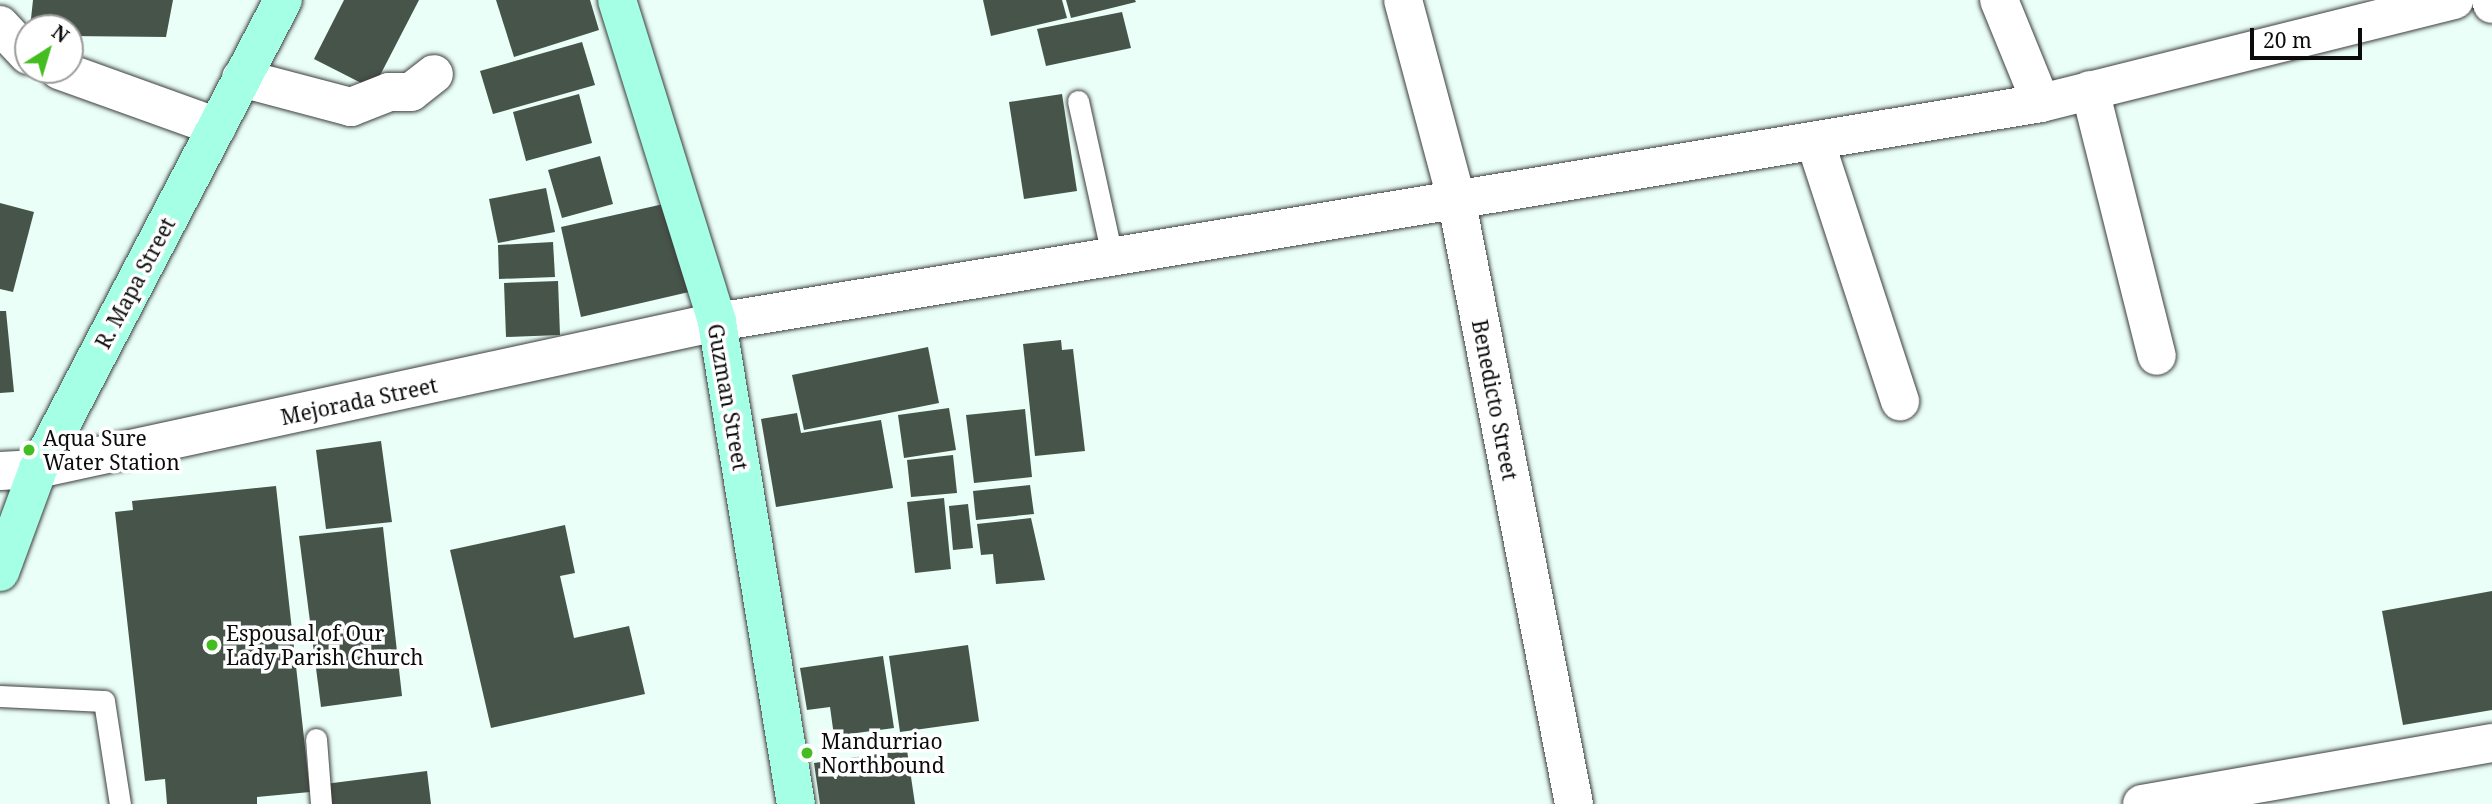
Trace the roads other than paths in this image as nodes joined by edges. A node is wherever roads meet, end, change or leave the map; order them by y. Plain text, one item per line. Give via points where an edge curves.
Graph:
1 (283, 0) edge
2 (617, 0) edge
3 (1404, 0) edge
4 (1999, 0) edge
5 (2454, 0) edge
6 (2353, 14) edge
7 (434, 74) dead end
8 (241, 78) junction
9 (84, 79) edge
10 (2090, 90) junction
11 (1078, 101) dead end
12 (2041, 103) junction
13 (217, 127) junction
14 (1815, 141) junction
15 (1456, 198) junction
16 (1112, 255) junction
17 (717, 322) junction
18 (2157, 356) dead end
19 (1900, 401) dead end
20 (38, 469) junction
21 (0, 471) edge
22 (0, 572) edge
23 (0, 695) edge
24 (316, 739) dead end
25 (2491, 746) edge
26 (120, 804) edge
27 (321, 804) edge
28 (796, 804) edge
29 (1574, 804) edge
30 (2142, 804) edge

1 - 8 main road, R. Mapa Street
2 - 17 main road, Guzman Street
3 - 15 street, Benedicto Street
4 - 12 street
5 - 6 street, Mejorada Street
6 - 10 street, Mejorada Street
7 - 8 street via 411,92 389,92 351,107
8 - 13 main road, R. Mapa Street
9 - 13 street
10 - 12 street, Mejorada Street
10 - 18 street
11 - 16 lane
12 - 14 street, Mejorada Street
13 - 20 main road, R. Mapa Street
14 - 15 street, Mejorada Street
14 - 19 street
15 - 16 street, Mejorada Street
15 - 29 street, Benedicto Street
16 - 17 street, Mejorada Street
17 - 20 street, Mejorada Street
17 - 28 main road, Guzman Street
20 - 21 street, Mejorada Street
20 - 22 main road, R. Mapa Street
23 - 26 lane via 104,701
24 - 27 lane
25 - 30 street

